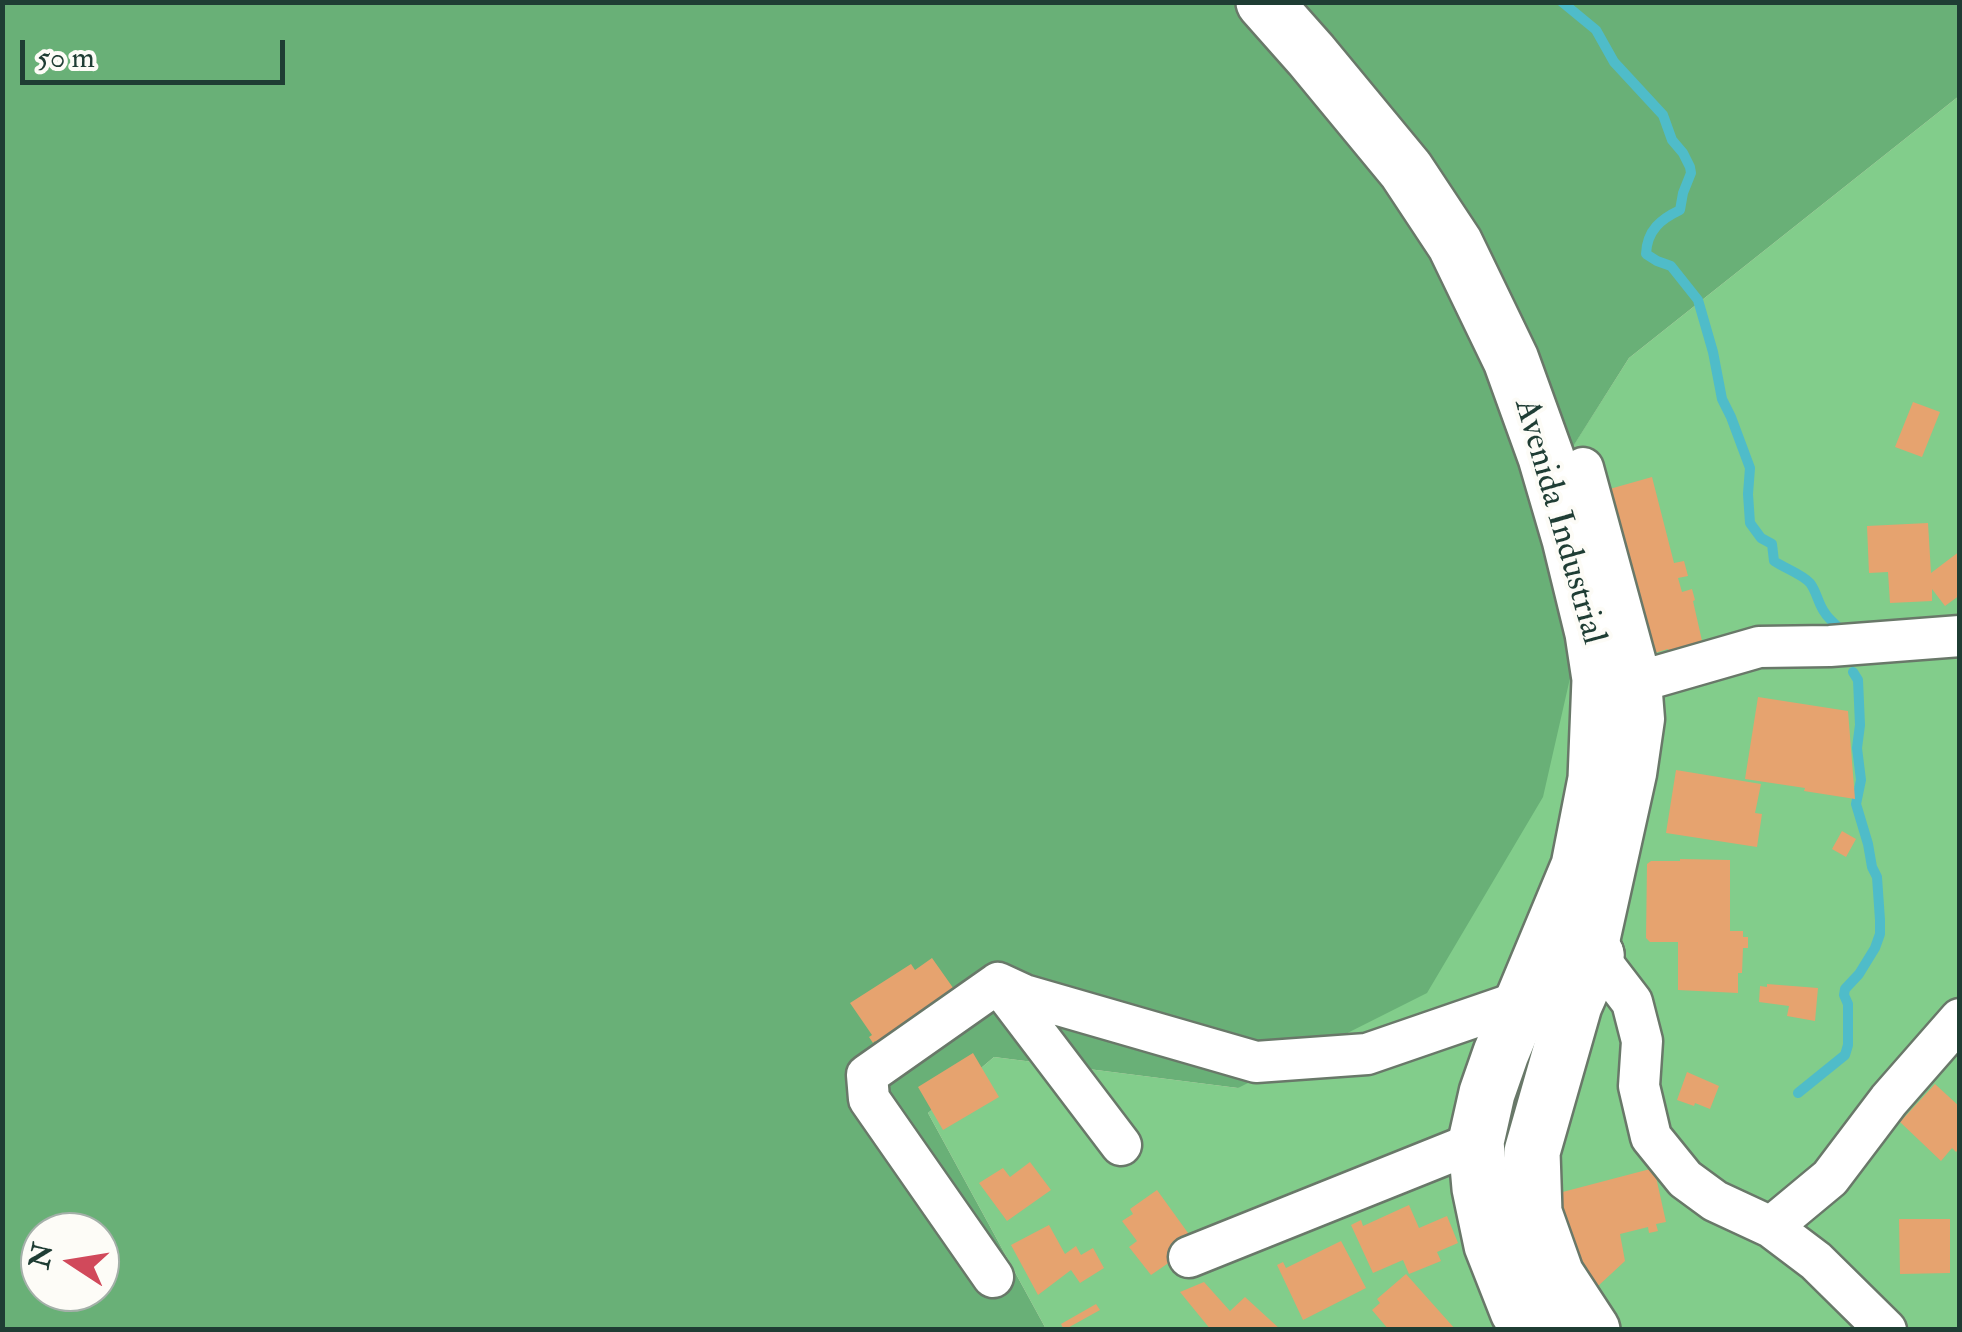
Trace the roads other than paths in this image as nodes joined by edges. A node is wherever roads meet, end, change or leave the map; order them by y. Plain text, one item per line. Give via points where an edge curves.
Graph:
1 (1264, 2) edge
2 (1583, 468) dead end
3 (1960, 636) edge
4 (1620, 676) junction
5 (1576, 938) junction
6 (998, 982) junction
7 (1520, 1001) junction
8 (1960, 1020) edge
9 (1476, 1142) junction
10 (1120, 1145) dead end
11 (1770, 1227) junction
12 (1188, 1257) dead end
13 (993, 1277) dead end
14 (1532, 1330) edge
15 (1592, 1330) edge
16 (1886, 1330) edge

1 - 4 main road, Avenida Industrial via 1406,170 1455,244 1510,360 1546,458 1593,634
2 - 4 street, Avenida Industrial
3 - 4 street via 1760,648
4 - 5 main road, Avenida Industrial via 1600,679 1596,779 1579,866
5 - 7 main road, Avenida Industrial
5 - 11 street via 1632,1002 1651,1137 1685,1179
5 - 15 main road, Avenida Industrial via 1574,1005 1532,1152 1534,1213 1556,1275
6 - 7 street via 1256,1062 1366,1054
6 - 10 street
6 - 13 street via 867,1075 869,1099
7 - 9 main road, Avenida Industrial
8 - 11 street via 1830,1178
9 - 12 street
9 - 14 main road, Avenida Industrial via 1492,1245 1518,1312
11 - 16 street via 1816,1261

